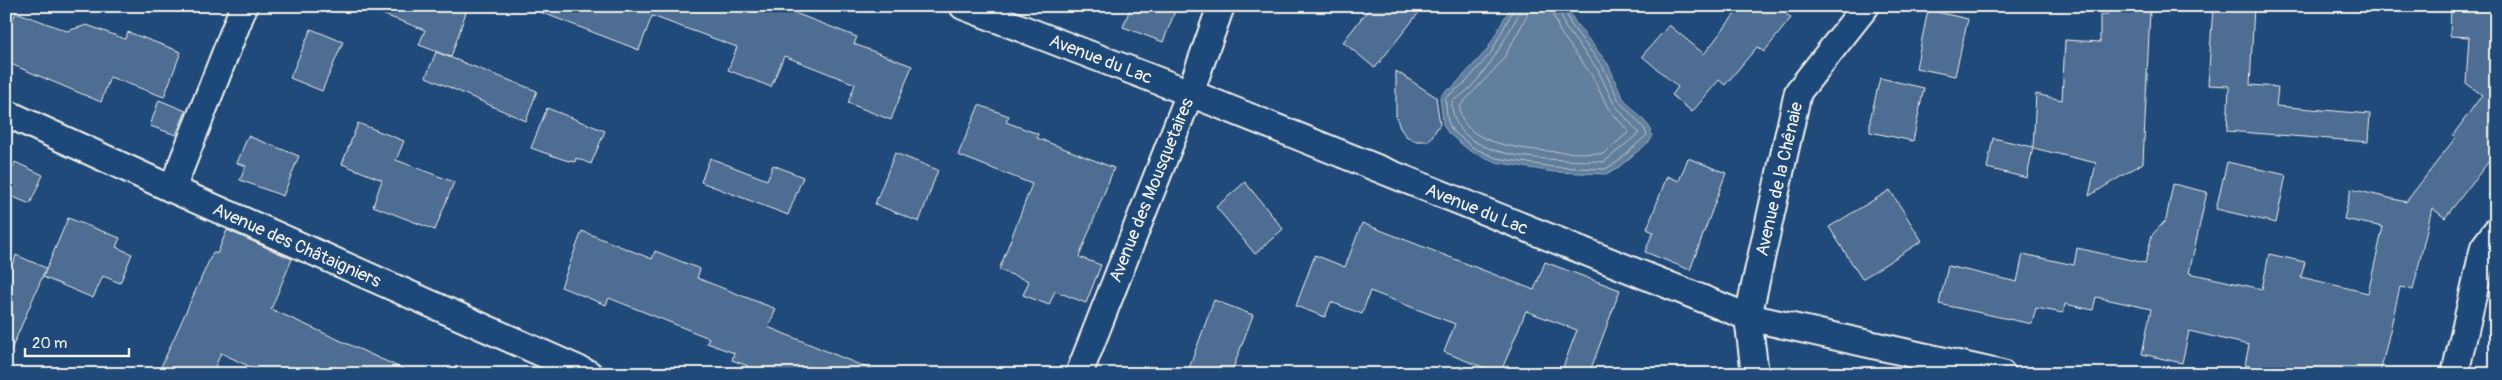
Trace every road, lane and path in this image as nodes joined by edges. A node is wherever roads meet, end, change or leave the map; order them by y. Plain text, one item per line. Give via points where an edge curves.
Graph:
1 (244, 6) edge
2 (963, 6) edge
3 (1221, 6) edge
4 (1866, 6) edge
5 (1190, 93) junction
6 (6, 113) edge
7 (172, 189) junction
8 (2496, 231) edge
9 (1748, 317) junction
10 (590, 374) edge
11 (1079, 374) edge
12 (1755, 374) edge
13 (2002, 374) edge
14 (2455, 374) edge

1 - 7 street
2 - 5 street, Avenue du Lac
3 - 5 street, Avenue des Mousquetaires
4 - 9 street, Avenue de la Chênaie via 1798,92
5 - 9 street, Avenue du Lac
5 - 11 street, Avenue des Mousquetaires
6 - 7 street, Avenue des Châtaigniers
7 - 10 street, Avenue des Châtaigniers
8 - 14 street via 2484,247
9 - 12 street, Avenue de la Chênaie
9 - 13 street, Avenue du Lac

